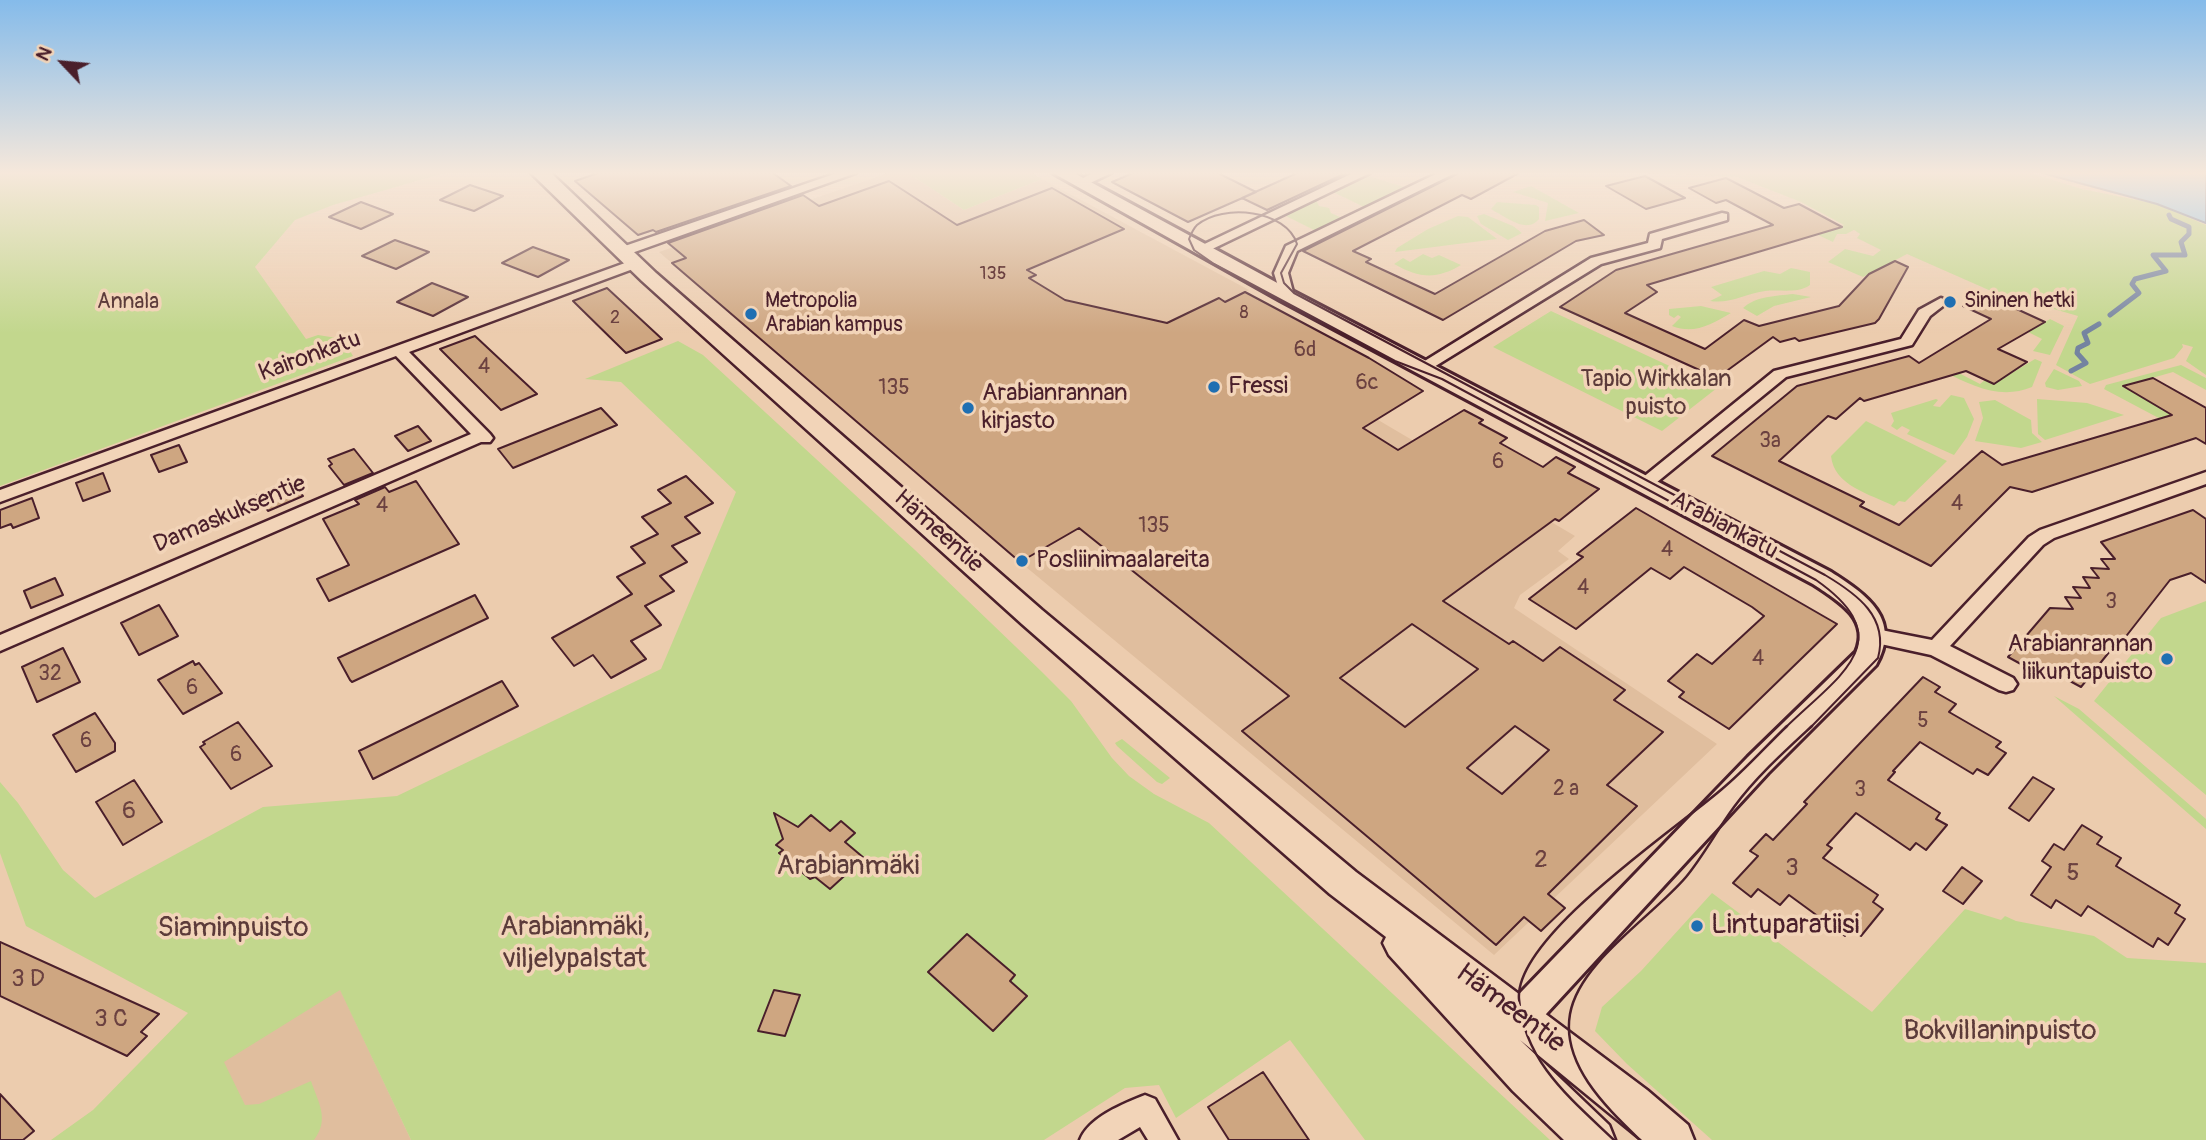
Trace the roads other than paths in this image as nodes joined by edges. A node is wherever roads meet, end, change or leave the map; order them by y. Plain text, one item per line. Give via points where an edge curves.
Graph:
1 (597, 226) edge
2 (711, 226) edge
3 (1159, 226) edge
4 (1250, 226) edge
5 (1338, 226) edge
6 (1691, 226) edge
7 (1201, 249) junction
8 (630, 257) junction
9 (1287, 296) junction
10 (1941, 302) dead end
11 (399, 350) junction
12 (1423, 367) junction
13 (2206, 478) edge
14 (1645, 483) junction
15 (0, 496) edge
16 (1876, 636) junction
17 (0, 643) edge
18 (1936, 648) junction
19 (2006, 684) dead end
20 (1508, 1029) junction
21 (1094, 1140) edge
22 (1164, 1140) edge
23 (1594, 1140) edge
24 (1672, 1140) edge

1 - 8 main road, Hämeentie
2 - 8 street, Kaironkatu
3 - 7 street, Arabiankatu
4 - 7 street
5 - 9 street via 1291,249 1281,273
6 - 12 street via 1654,237 1655,245 1596,261
7 - 9 street, Arabiankatu
8 - 11 street, Kaironkatu
8 - 20 main road, Hämeentie via 1032,617
9 - 12 street, Arabiankatu
10 - 14 street via 1924,313 1907,342 1780,374
11 - 15 street, Kaironkatu
11 - 17 street, Damaskuksentie via 482,437
12 - 14 street, Arabiankatu
13 - 18 street via 2047,534
14 - 16 street, Arabiankatu via 1830,583 1865,611
16 - 18 street
16 - 20 street via 1867,658 1758,765
18 - 19 street
20 - 23 main road, Hämeentie
20 - 24 main road, Hämeentie via 1633,1104
21 - 22 street via 1145,1110

